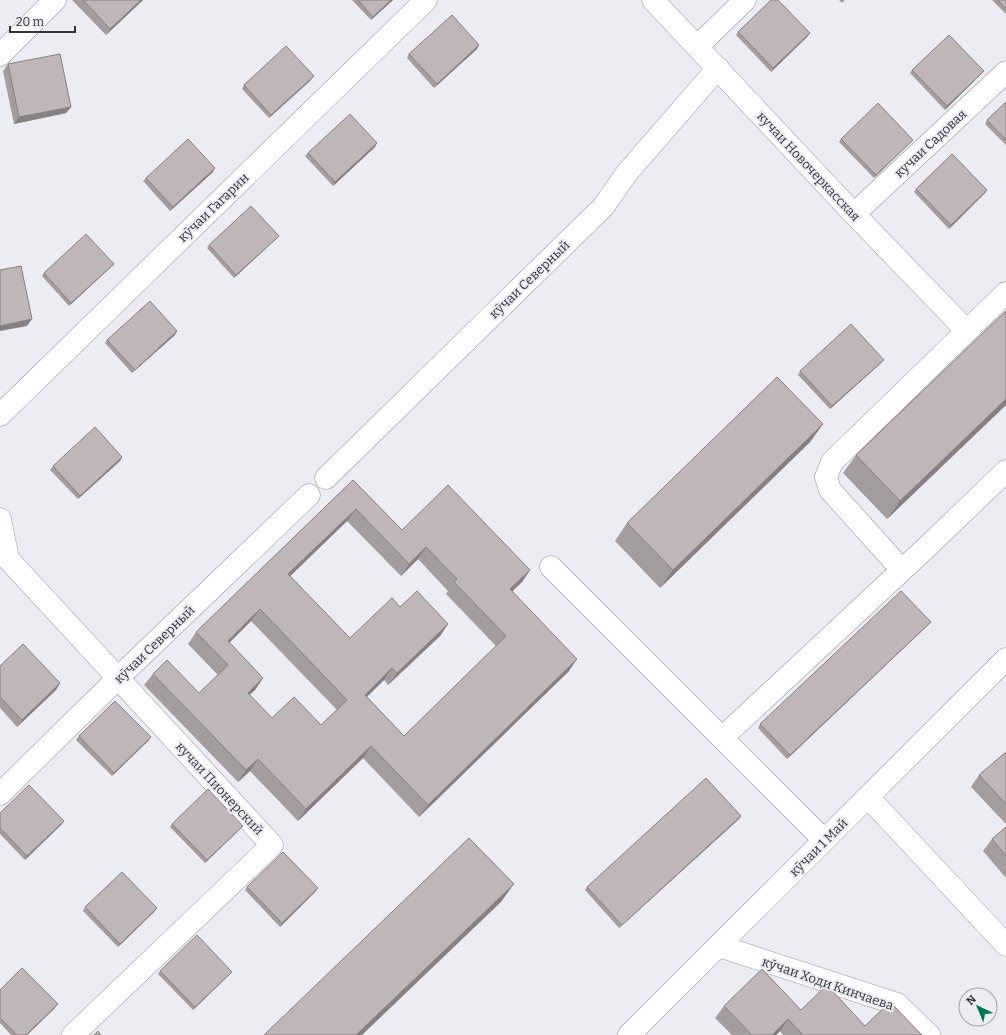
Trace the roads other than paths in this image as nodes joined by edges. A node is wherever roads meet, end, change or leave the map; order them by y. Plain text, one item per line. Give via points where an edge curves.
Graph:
1 (55, 0) edge
2 (426, 0) edge
3 (653, 0) edge
4 (745, 0) edge
5 (697, 47) junction
6 (0, 55) edge
7 (718, 68) junction
8 (1006, 72) edge
9 (854, 214) junction
10 (1006, 293) edge
11 (967, 331) junction
12 (0, 415) edge
13 (1006, 471) edge
14 (326, 478) dead end
15 (309, 495) dead end
16 (0, 520) edge
17 (551, 567) dead end
18 (902, 570) junction
19 (1006, 659) edge
20 (118, 678) junction
21 (722, 738) junction
22 (0, 794) edge
23 (868, 796) junction
24 (824, 840) junction
25 (1006, 945) edge
26 (719, 946) junction
27 (73, 1035) edge
28 (629, 1035) edge
29 (929, 1035) edge

1 - 6 street
2 - 12 street, кӯчаи Гагарин
3 - 5 street, кучаи Новочеркасская
4 - 5 street
5 - 7 street, кучаи Новочеркасская
7 - 9 street, кучаи Новочеркасская
7 - 14 street, кӯчаи Северный via 626,174 604,206
8 - 9 street, кучаи Садовая
9 - 11 street, кучаи Новочеркасская
10 - 11 street
11 - 18 street via 832,462 826,477 830,490
13 - 18 street
15 - 20 street, кӯчаи Северный
16 - 20 street, кучаи Пионерский via 8,559
17 - 21 street
18 - 21 street
19 - 23 street, кӯчаи 1 Май
20 - 22 street, кӯчаи Северный
20 - 27 street, кучаи Пионерский via 272,845
21 - 24 street
23 - 24 street, кӯчаи 1 Май
23 - 25 street
24 - 26 street, кӯчаи 1 Май
26 - 28 street, кӯчаи 1 Май
26 - 29 street, кӯчаи Ходи Кинчаева via 897,1004

